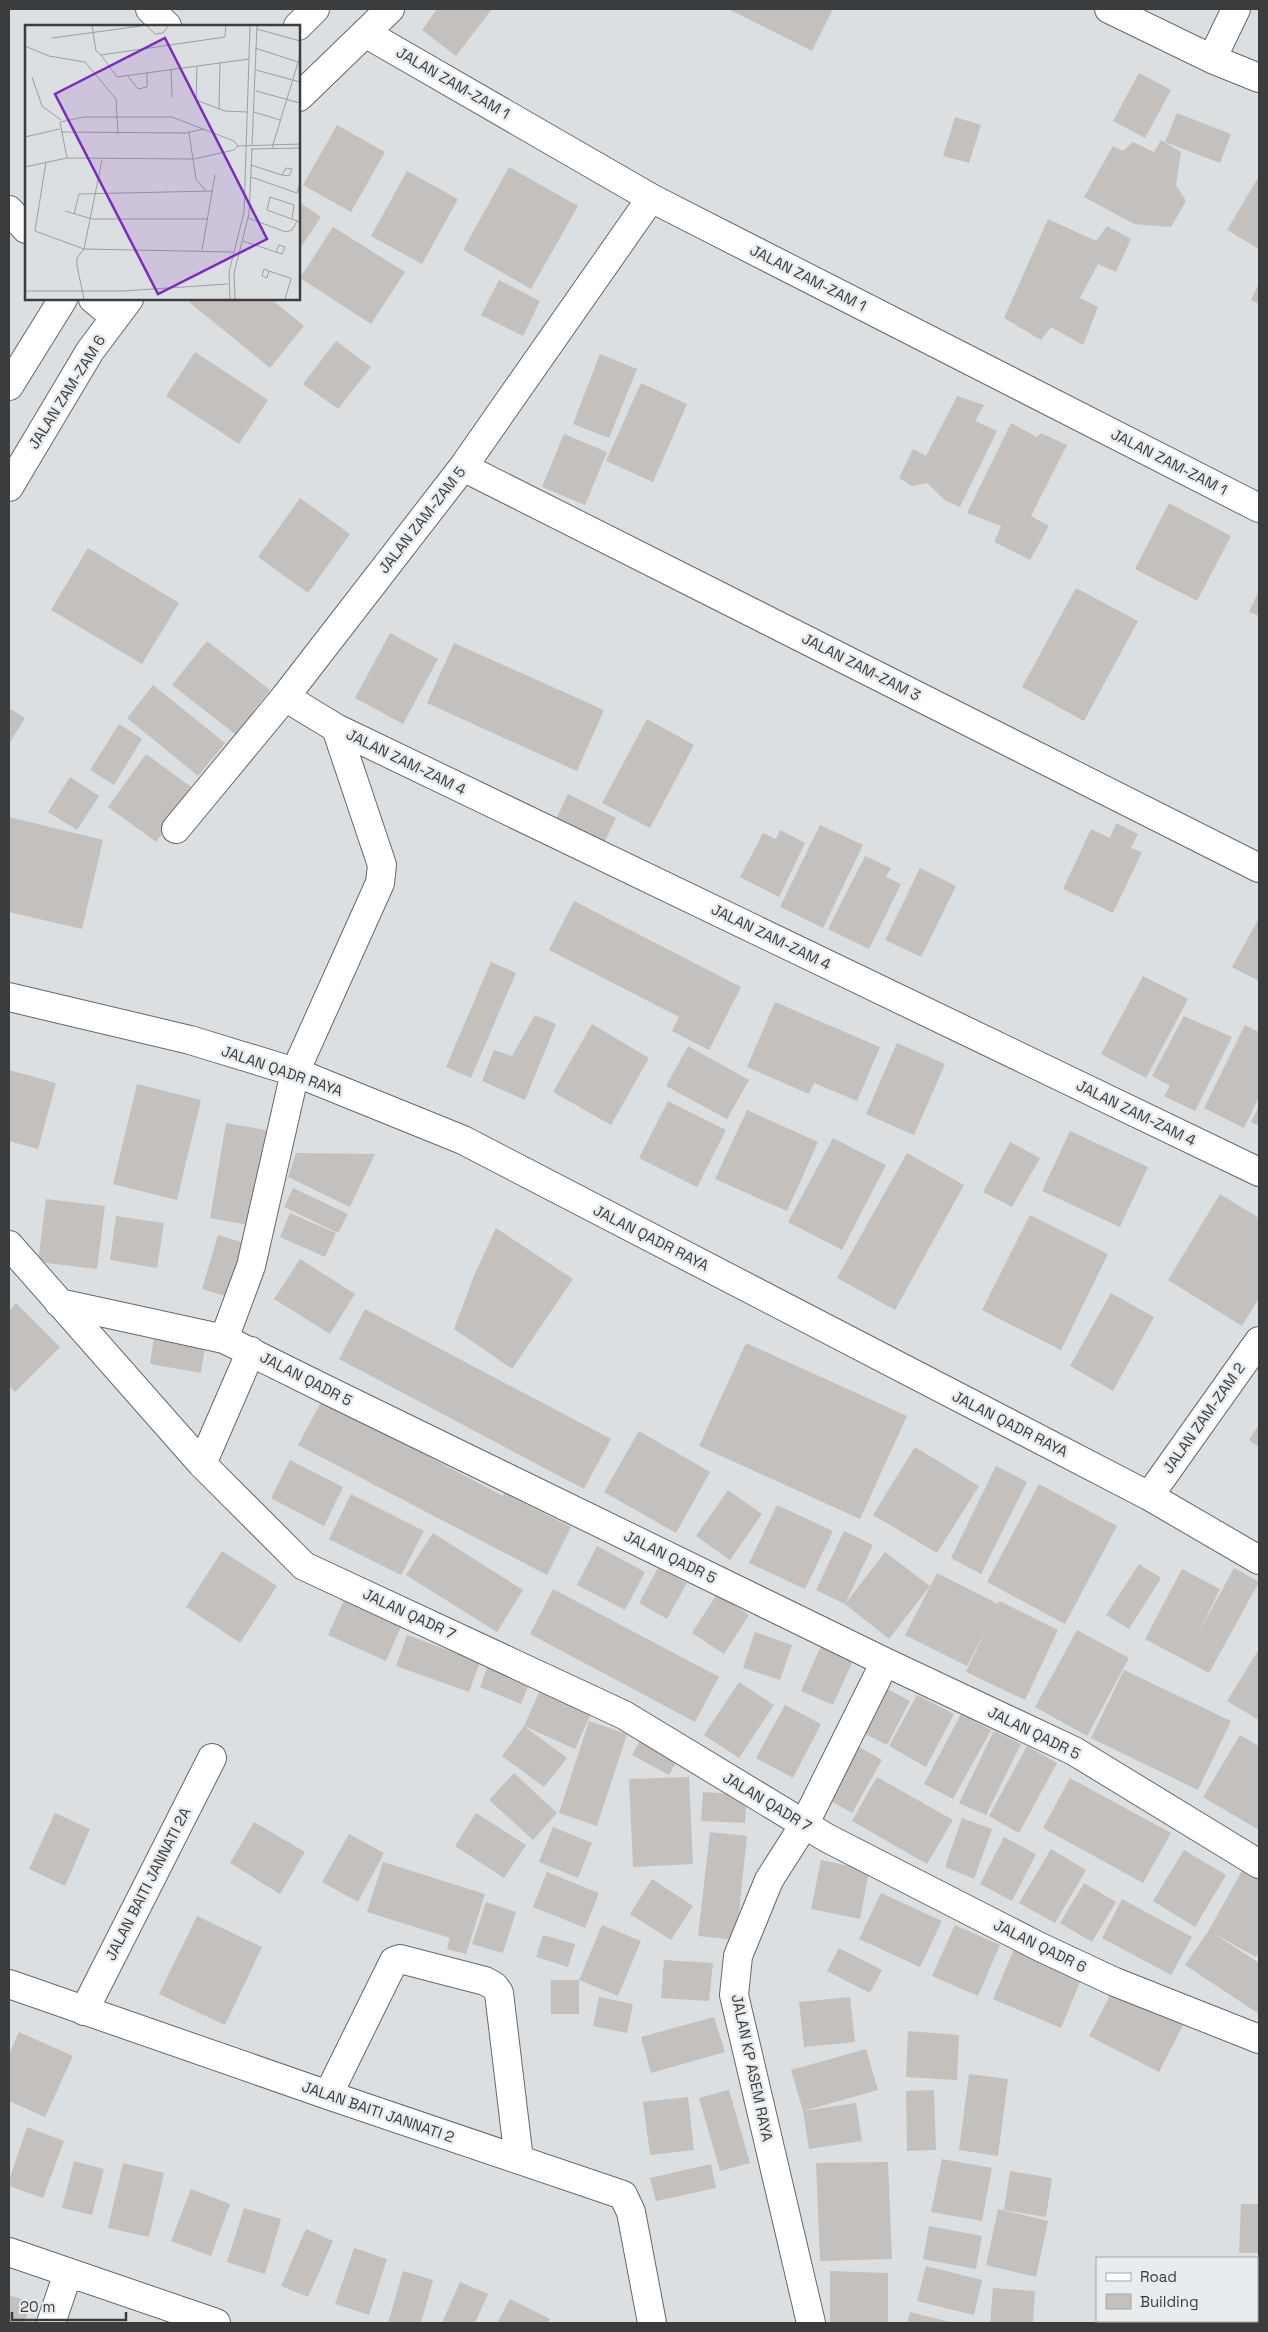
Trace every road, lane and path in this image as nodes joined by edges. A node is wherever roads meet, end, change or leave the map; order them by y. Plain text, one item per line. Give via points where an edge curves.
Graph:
1 (150, 9) edge
2 (315, 9) edge
3 (390, 9) edge
4 (1109, 9) edge
5 (1236, 9) edge
6 (167, 25) edge
7 (299, 25) edge
8 (365, 33) junction
9 (1212, 59) junction
10 (1259, 78) edge
11 (300, 96) edge
12 (652, 198) junction
13 (9, 210) edge
14 (25, 228) edge
15 (62, 300) edge
16 (96, 300) edge
17 (122, 308) edge
18 (9, 386) edge
19 (463, 466) junction
20 (9, 487) edge
21 (1259, 508) edge
22 (285, 698) junction
23 (336, 728) junction
24 (176, 829) dead end
25 (1259, 868) edge
26 (9, 997) edge
27 (295, 1072) junction
28 (1259, 1172) edge
29 (9, 1245) edge
30 (59, 1303) junction
31 (224, 1339) junction
32 (1259, 1341) edge
33 (251, 1351) junction
34 (202, 1464) junction
35 (1149, 1496) junction
36 (1259, 1560) edge
37 (885, 1662) junction
38 (212, 1758) dead end
39 (816, 1831) junction
40 (1259, 1864) edge
41 (9, 1984) edge
42 (84, 2011) junction
43 (1259, 2039) edge
44 (328, 2096) junction
45 (519, 2160) junction
46 (9, 2252) edge
47 (68, 2273) junction
48 (51, 2323) edge
49 (216, 2323) edge
50 (652, 2323) edge
51 (812, 2323) edge

1 - 6 street
2 - 7 street
3 - 8 street
4 - 9 street
5 - 9 street
8 - 11 street
8 - 12 street, JALAN ZAM-ZAM 1
9 - 10 street
12 - 19 street, JALAN ZAM-ZAM 5
12 - 21 street, JALAN ZAM-ZAM 1
13 - 14 street
15 - 18 street
16 - 17 street
17 - 20 street, JALAN ZAM-ZAM 6 via 90,351
19 - 22 street, JALAN ZAM-ZAM 5
19 - 25 street, JALAN ZAM-ZAM 3
22 - 23 street, JALAN ZAM-ZAM 4
22 - 24 street, JALAN ZAM-ZAM 5
23 - 27 street via 382,865 380,883
23 - 28 street, JALAN ZAM-ZAM 4
26 - 27 street, JALAN QADR RAYA via 190,1040
27 - 31 street via 251,1266
27 - 35 street, JALAN QADR RAYA via 462,1140
29 - 30 street, JALAN QADR 7
30 - 31 street, JALAN QADR 5
30 - 34 street, JALAN QADR 7
31 - 33 street, JALAN QADR 5
32 - 35 street, JALAN ZAM-ZAM 2
33 - 34 street
33 - 37 street, JALAN QADR 5
34 - 39 street, JALAN QADR 7 via 304,1566 624,1715
35 - 36 street, JALAN QADR RAYA
37 - 39 street, JALAN KP ASEM RAYA
37 - 40 street, JALAN QADR 5 via 1074,1751
38 - 42 street, JALAN BAITI JANNATI 2A
39 - 43 street, JALAN QADR 6 via 1069,1961
39 - 51 street, JALAN KP ASEM RAYA via 765,1888 738,1956 734,1995
41 - 42 street, JALAN BAITI JANNATI 2
42 - 44 street, JALAN BAITI JANNATI 2
44 - 45 street, JALAN BAITI JANNATI 2
44 - 45 street via 394,1961 400,1959 485,1981 499,1993
45 - 50 street, JALAN BAITI JANNATI 2 via 623,2194 630,2212
46 - 47 street
47 - 48 street
47 - 49 street

